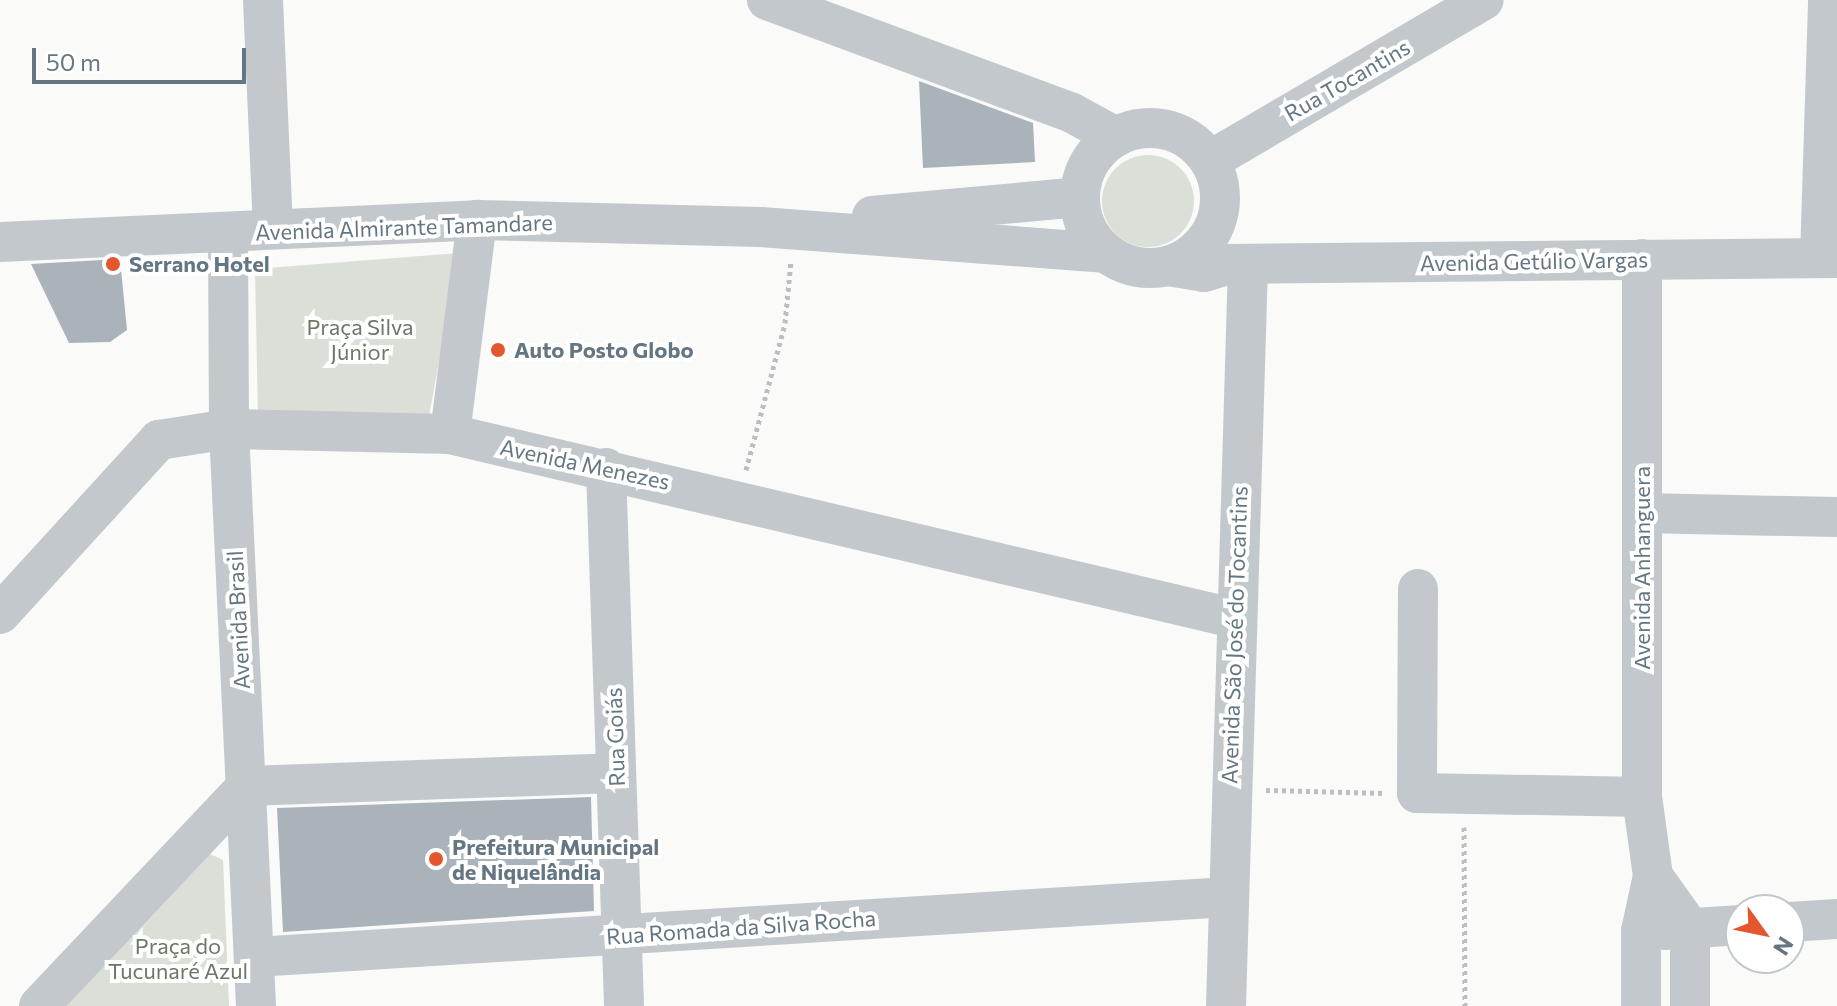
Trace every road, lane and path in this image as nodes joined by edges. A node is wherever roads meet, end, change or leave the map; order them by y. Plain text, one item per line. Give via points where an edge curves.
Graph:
1 (263, 0) edge
2 (767, 0) edge
3 (1484, 0) edge
4 (1828, 0) edge
5 (1116, 137) junction
6 (1211, 160) junction
7 (1079, 197) junction
8 (477, 220) junction
9 (273, 226) junction
10 (777, 228) junction
11 (228, 234) junction
12 (0, 242) edge
13 (1104, 253) junction
14 (1228, 255) junction
15 (1829, 258) edge
16 (1642, 259) junction
17 (229, 429) junction
18 (450, 434) junction
19 (606, 468) junction
20 (739, 498) junction
21 (1642, 513) junction
22 (1837, 517) edge
23 (1418, 589) dead end
24 (0, 614) edge
25 (1233, 618) junction
26 (616, 773) junction
27 (247, 786) junction
28 (1230, 789) junction
29 (1417, 793) junction
30 (1464, 794) junction
31 (1642, 797) junction
32 (1653, 876) junction
33 (1228, 897) junction
34 (1837, 919) edge
35 (1805, 921) edge
36 (1725, 926) edge
37 (1690, 928) junction
38 (1641, 931) junction
39 (622, 934) junction
40 (255, 957) junction
41 (39, 1006) edge
42 (256, 1006) edge
43 (624, 1006) edge
44 (1226, 1006) edge
45 (1465, 1006) edge
46 (1641, 1006) edge
47 (1690, 1006) edge

1 - 9 street
2 - 5 street via 1072,113
3 - 6 street, Rua Tocantins
4 - 15 street
5 - 6 street via 1154,126 1179,132
5 - 7 street via 1085,169
6 - 14 street
7 - 10 street, Avenida Almirante Tamandare
7 - 13 street via 1081,217
8 - 9 street, Avenida Almirante Tamandare
8 - 10 street, Avenida Almirante Tamandare
8 - 18 street
9 - 11 street, Avenida Almirante Tamandare
10 - 13 street, Avenida Almirante Tamandare
10 - 20 path via 785,323
11 - 12 street, Avenida Almirante Tamandare
11 - 17 street, Avenida Brasil
13 - 14 street, Avenida Getúlio Vargas via 1146,269 1168,266 1204,272
14 - 16 street, Avenida Getúlio Vargas
14 - 25 street, Avenida São José do Tocantins
15 - 16 street, Avenida Getúlio Vargas
16 - 21 street, Avenida Anhanguera
17 - 18 street, Avenida Menezes
17 - 24 street, Avenida Menezes via 159,440
17 - 27 street, Avenida Brasil
18 - 19 street, Avenida Menezes
19 - 20 street, Avenida Menezes
19 - 26 street, Rua Goiás
20 - 25 street, Avenida Menezes
21 - 22 street
21 - 31 street, Avenida Anhanguera
23 - 29 street
25 - 28 street, Avenida São José do Tocantins
26 - 27 street
26 - 39 street, Rua Goiás
27 - 40 street, Avenida Brasil
27 - 41 street
28 - 29 path
28 - 33 street, Avenida São José do Tocantins
29 - 30 street
30 - 31 street
30 - 45 path
31 - 32 street, Avenida Anhanguera
32 - 37 street, Avenida Anhanguera
32 - 38 street, Avenida Anhanguera
33 - 39 street, Rua Romada da Silva Rocha
33 - 44 street, Avenida São José do Tocantins
34 - 35 street
36 - 37 street
37 - 38 street
37 - 47 street
38 - 46 street, Avenida Anhanguera
39 - 40 street, Rua Romada da Silva Rocha
39 - 43 street, Rua Goiás
40 - 42 street, Avenida Brasil

